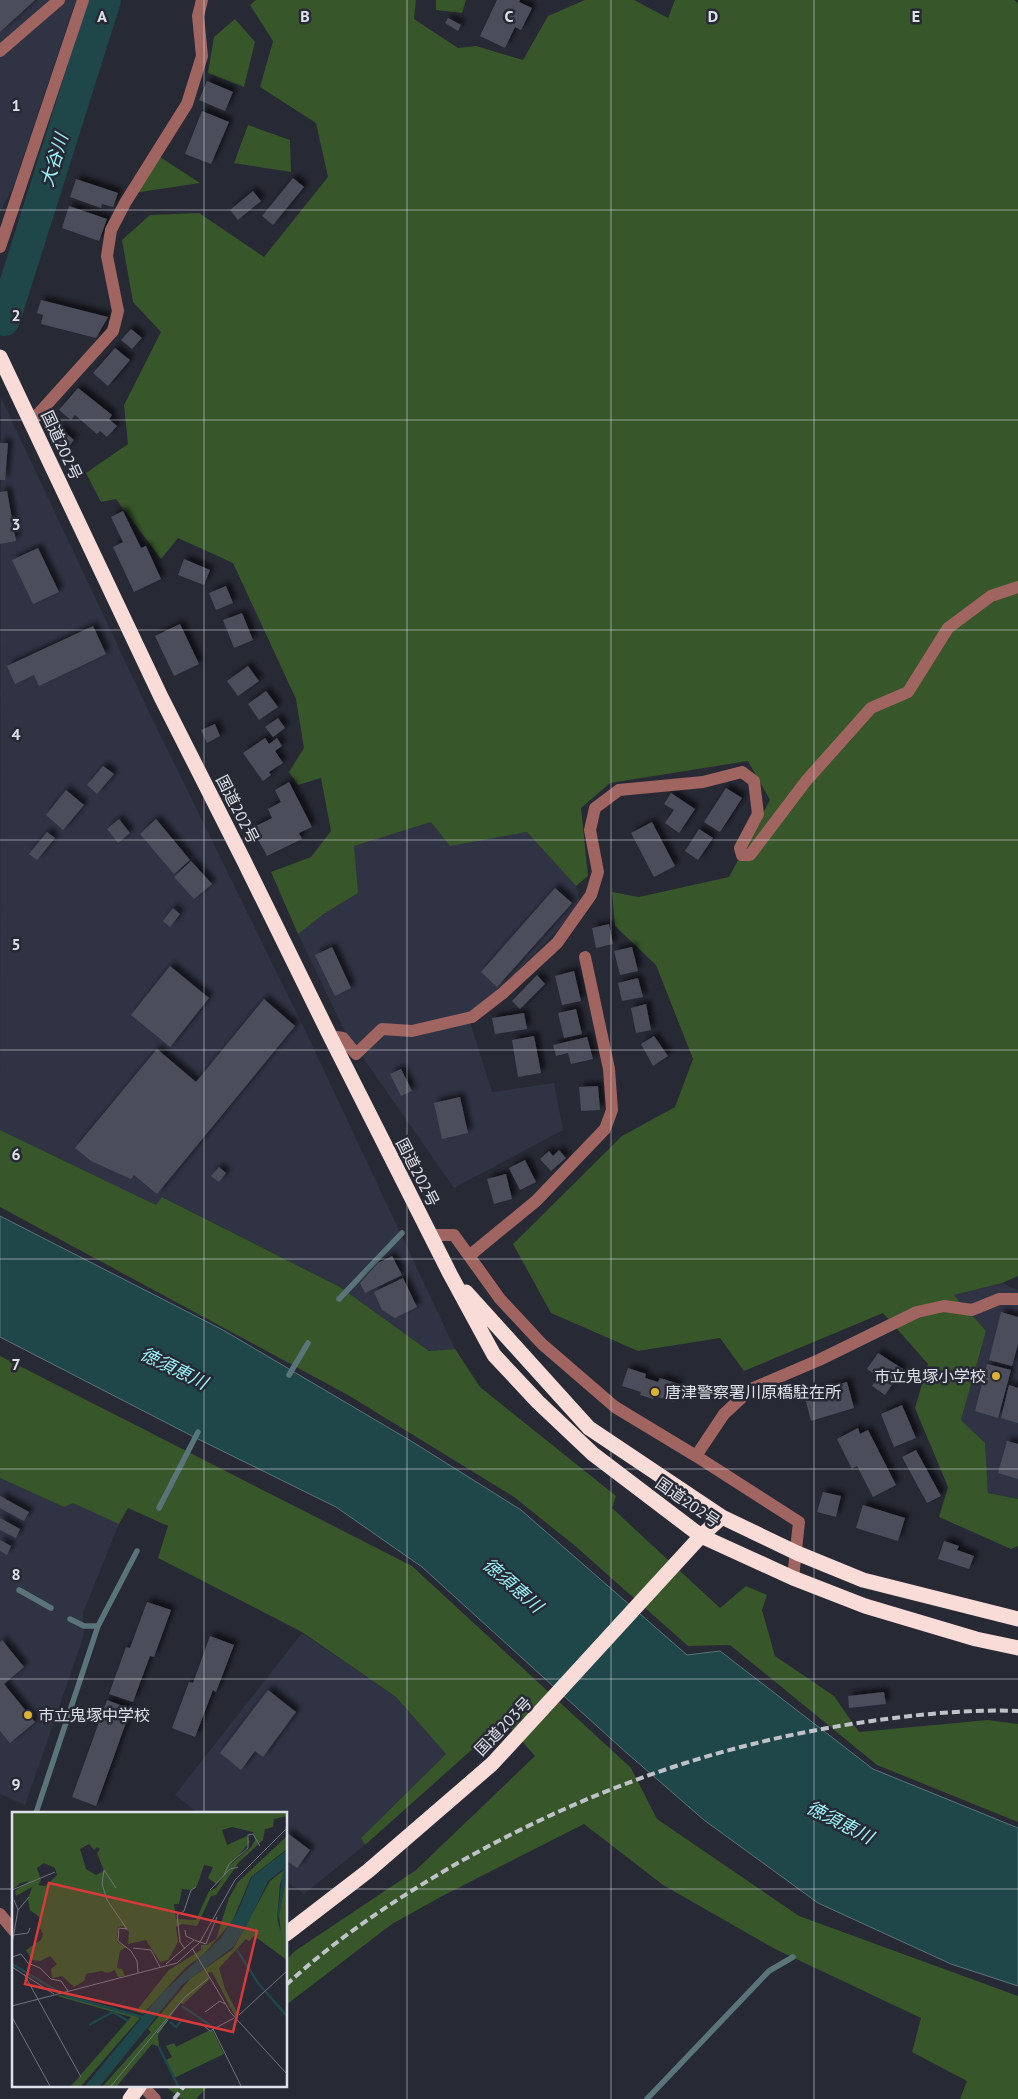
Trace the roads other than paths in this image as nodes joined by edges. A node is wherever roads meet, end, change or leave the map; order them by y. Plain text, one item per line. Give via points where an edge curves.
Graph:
1 (59, 0) edge
2 (84, 0) edge
3 (202, 0) edge
4 (0, 51) edge
5 (0, 247) edge
6 (0, 357) edge
7 (31, 422) junction
8 (1018, 587) edge
9 (585, 957) dead end
10 (330, 1036) junction
11 (431, 1235) junction
12 (469, 1256) junction
13 (450, 1274) junction
14 (1018, 1299) edge
15 (696, 1456) junction
16 (722, 1517) junction
17 (701, 1536) junction
18 (797, 1553) junction
19 (793, 1578) junction
20 (1018, 1620) edge
21 (1018, 1648) edge
22 (0, 1914) edge
23 (12, 1929) edge
24 (288, 1932) edge
25 (140, 2086) edge
26 (142, 2086) edge
27 (130, 2099) edge
28 (155, 2099) edge

1 - 4 street
2 - 5 street
3 - 7 street via 198,16 202,56 187,104 111,230 107,256 118,311 113,331
6 - 7 highway, 国道202号
7 - 10 highway, 国道202号 via 161,697
8 - 10 street via 991,596 948,628 908,692 871,708 806,781 750,855 742,855 740,848 758,814 754,781 742,772 703,782 619,790 595,808 590,830 598,872 591,894 557,942 503,993 472,1017 412,1031 382,1028 356,1054 343,1038
9 - 12 street via 609,1068 612,1110 605,1129 536,1201
10 - 11 highway, 国道202号
11 - 12 street via 454,1235
11 - 13 highway, 国道202号
12 - 15 street via 500,1299 542,1344 615,1407
13 - 16 highway, 国道202号 via 589,1428
13 - 17 highway, 国道202号 via 494,1355 538,1402 593,1454
14 - 15 street via 999,1299 972,1310 944,1306 917,1312 751,1389 724,1414
15 - 18 street via 799,1522
16 - 17 highway, 国道203号
16 - 18 highway, 国道202号
17 - 19 highway, 国道202号
17 - 24 highway, 国道203号 via 492,1764 368,1871
18 - 19 street
18 - 20 highway, 国道202号 via 863,1580
19 - 21 highway, 国道202号 via 866,1606 976,1639
22 - 23 street
25 - 27 highway
26 - 28 street

